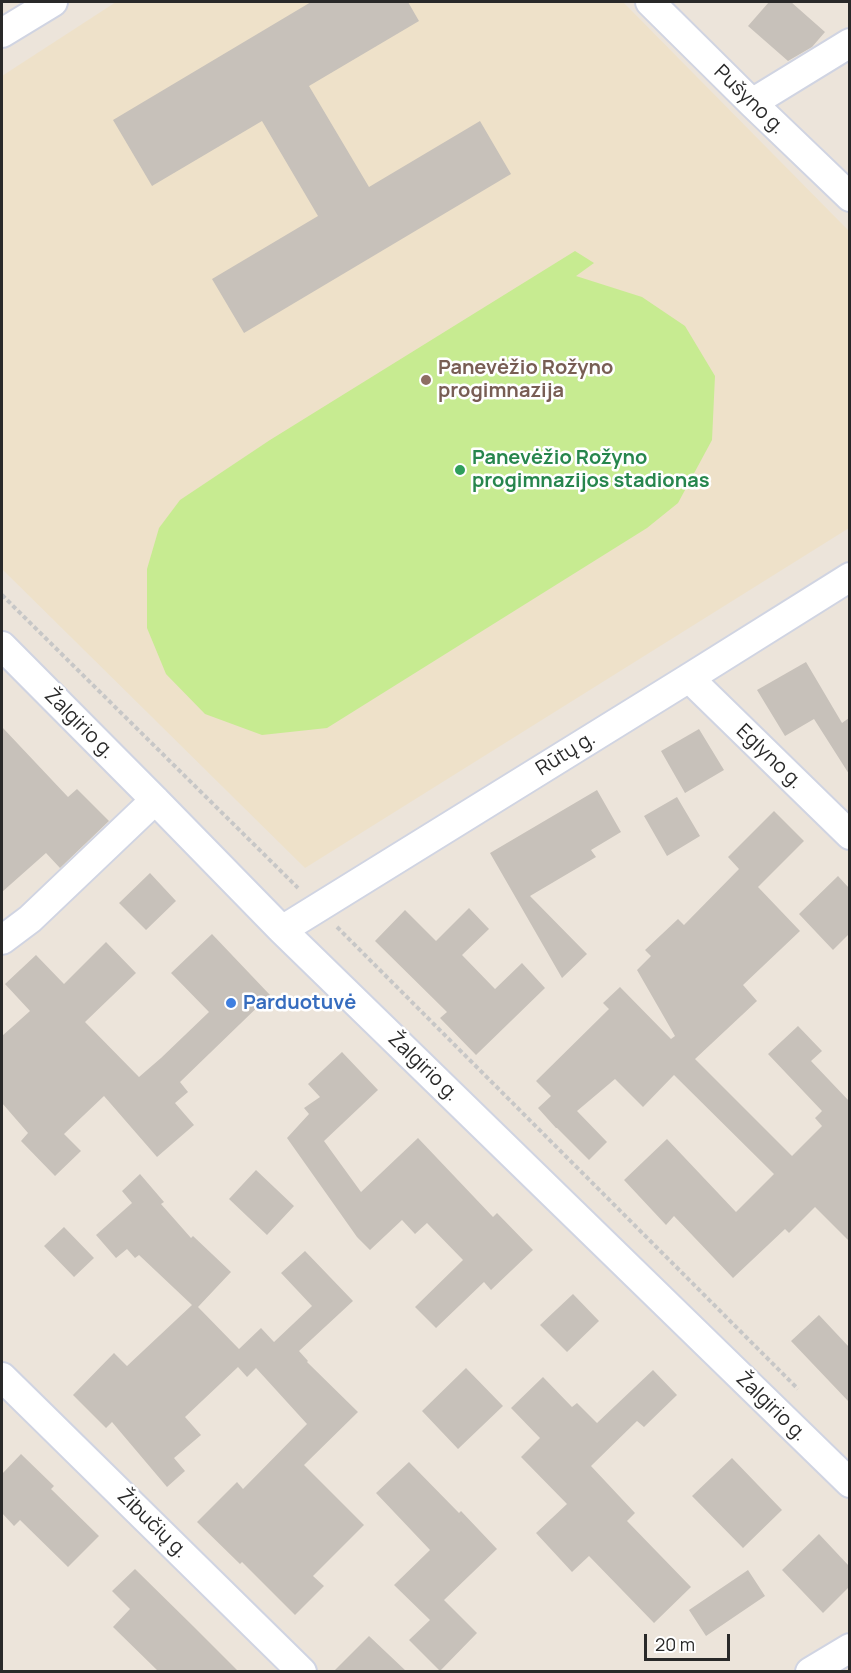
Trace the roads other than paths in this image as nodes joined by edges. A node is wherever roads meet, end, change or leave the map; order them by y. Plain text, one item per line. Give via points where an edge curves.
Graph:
1 (53, 2) edge
2 (650, 2) edge
3 (2, 33) edge
4 (849, 43) edge
5 (752, 103) junction
6 (849, 197) edge
7 (849, 577) edge
8 (2, 646) edge
9 (689, 678) junction
10 (155, 800) junction
11 (849, 835) edge
12 (282, 930) junction
13 (2, 940) edge
14 (2, 1377) edge
15 (849, 1483) edge
16 (849, 1648) edge
17 (302, 1671) edge
18 (810, 1671) edge

1 - 3 street
2 - 5 street, Pušyno g.
4 - 5 street
5 - 6 street, Pušyno g.
7 - 9 street, Rūtų g.
8 - 10 street, Žalgirio g.
9 - 11 street, Eglyno g.
9 - 12 street, Rūtų g.
10 - 12 street, Žalgirio g.
10 - 13 street via 30,919
12 - 15 street, Žalgirio g.
14 - 17 street, Žibučių g.
16 - 18 street

